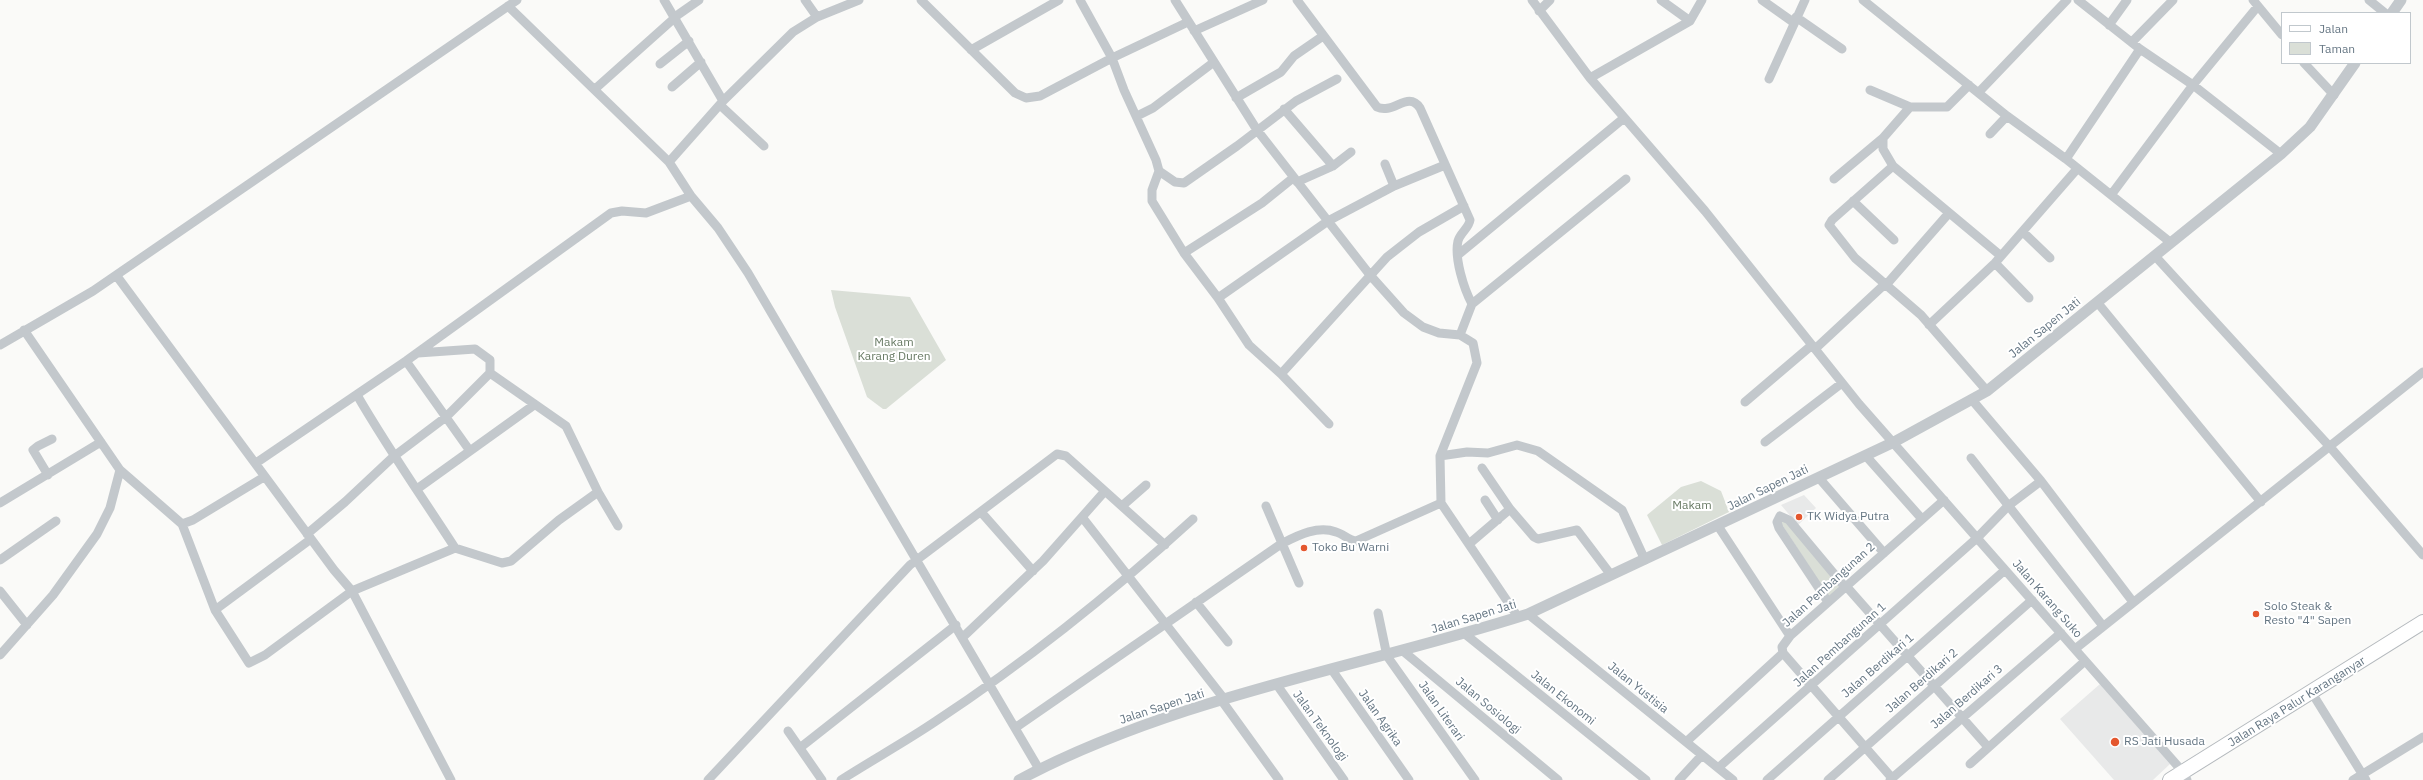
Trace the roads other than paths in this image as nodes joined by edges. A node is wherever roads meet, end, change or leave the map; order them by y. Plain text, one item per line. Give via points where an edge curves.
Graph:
1 (517, 0) edge
2 (664, 0) edge
3 (698, 0) edge
4 (805, 0) edge
5 (860, 0) edge
6 (922, 0) edge
7 (1059, 0) edge
8 (1080, 0) edge
9 (1175, 0) edge
10 (1263, 0) edge
11 (1297, 0) edge
12 (1532, 0) edge
13 (1550, 0) edge
14 (1661, 0) edge
15 (1702, 0) edge
16 (1762, 0) edge
17 (1805, 0) edge
18 (1863, 0) edge
19 (2067, 0) edge
20 (2078, 0) edge
21 (2127, 0) edge
22 (2173, 0) edge
23 (2369, 0) edge
24 (2401, 0) edge
25 (2256, 3) edge
26 (508, 6) junction
27 (1539, 11) junction
28 (2384, 12) edge
29 (2393, 12) edge
30 (675, 17) junction
31 (817, 17) junction
32 (1795, 20) junction
33 (1690, 21) junction
34 (1188, 22) junction
35 (2109, 25) junction
36 (1194, 31) junction
37 (2281, 34) edge
38 (1323, 36) junction
39 (689, 41) junction
40 (2132, 42) junction
41 (1842, 49) dead end
42 (2140, 49) junction
43 (970, 50) junction
44 (1112, 58) junction
45 (701, 62) junction
46 (1214, 62) junction
47 (660, 64) dead end
48 (2305, 64) edge
49 (2354, 64) edge
50 (1590, 78) junction
51 (1337, 79) dead end
52 (1768, 79) dead end
53 (1969, 85) junction
54 (2193, 85) junction
55 (672, 87) dead end
56 (595, 89) junction
57 (1870, 90) dead end
58 (1979, 92) junction
59 (2334, 95) junction
60 (1236, 98) junction
61 (722, 103) junction
62 (1910, 107) junction
63 (1284, 109) junction
64 (1137, 116) junction
65 (2007, 116) junction
66 (1624, 118) junction
67 (1257, 130) junction
68 (1990, 134) dead end
69 (1883, 138) junction
70 (764, 146) dead end
71 (1350, 152) dead end
72 (2282, 154) junction
73 (2066, 159) junction
74 (669, 162) junction
75 (1385, 164) dead end
76 (1445, 165) junction
77 (1333, 166) junction
78 (1893, 166) junction
79 (2077, 168) junction
80 (1160, 171) junction
81 (1626, 179) dead end
82 (1834, 179) dead end
83 (1295, 180) junction
84 (1394, 186) junction
85 (2111, 195) junction
86 (691, 196) junction
87 (1853, 201) junction
88 (1464, 206) junction
89 (1949, 213) junction
90 (1328, 221) junction
91 (2023, 232) junction
92 (1894, 240) dead end
93 (2170, 242) junction
94 (1184, 253) junction
95 (1459, 254) junction
96 (2155, 256) junction
97 (2050, 258) dead end
98 (1998, 260) junction
99 (116, 275) junction
100 (1370, 275) junction
101 (1886, 285) junction
102 (1218, 298) junction
103 (2029, 298) dead end
104 (2097, 302) junction
105 (1472, 304) junction
106 (1929, 325) junction
107 (24, 330) junction
108 (1460, 336) junction
109 (0, 345) edge
110 (1814, 347) junction
111 (418, 353) junction
112 (406, 361) junction
113 (2423, 372) edge
114 (490, 373) junction
115 (1281, 374) junction
116 (1842, 383) junction
117 (1987, 391) junction
118 (357, 395) junction
119 (1973, 400) junction
120 (1746, 402) dead end
121 (534, 405) junction
122 (446, 417) junction
123 (1329, 424) dead end
124 (52, 439) dead end
125 (101, 442) junction
126 (1765, 442) dead end
127 (1894, 442) junction
128 (2330, 447) junction
129 (470, 451) junction
130 (1440, 456) junction
131 (1866, 456) junction
132 (393, 457) junction
133 (1971, 458) dead end
134 (256, 462) junction
135 (1482, 468) dead end
136 (120, 470) junction
137 (48, 475) junction
138 (264, 477) junction
139 (1819, 478) junction
140 (2041, 481) junction
141 (1146, 486) dead end
142 (417, 489) junction
143 (1105, 491) junction
144 (598, 492) junction
145 (1485, 500) dead end
146 (1944, 500) junction
147 (0, 502) edge
148 (2261, 502) junction
149 (1441, 503) junction
150 (1122, 506) junction
151 (1266, 506) dead end
152 (2008, 506) junction
153 (1510, 508) junction
154 (981, 512) junction
155 (1082, 517) junction
156 (1193, 519) dead end
157 (1922, 519) junction
158 (1498, 520) junction
159 (56, 521) dead end
160 (182, 524) junction
161 (618, 526) dead end
162 (1718, 526) junction
163 (309, 536) junction
164 (1977, 538) junction
165 (1281, 544) junction
166 (1468, 544) junction
167 (1165, 545) junction
168 (455, 548) junction
169 (1884, 553) junction
170 (2423, 555) edge
171 (916, 559) junction
172 (0, 560) edge
173 (1645, 560) junction
174 (2005, 570) junction
175 (1033, 571) junction
176 (1611, 575) junction
177 (1129, 577) junction
178 (1299, 583) dead end
179 (1846, 586) junction
180 (0, 591) edge
181 (352, 591) junction
182 (2032, 600) junction
183 (1196, 602) junction
184 (1828, 602) junction
185 (2133, 602) junction
186 (215, 610) junction
187 (1378, 613) dead end
188 (1523, 615) junction
189 (2423, 622) edge
190 (1165, 623) junction
191 (1881, 624) junction
192 (27, 625) junction
193 (956, 625) junction
194 (2103, 626) junction
195 (2061, 633) junction
196 (1465, 634) junction
197 (2423, 634) edge
198 (1790, 636) junction
199 (963, 637) junction
200 (1228, 642) dead end
201 (2394, 647) junction
202 (2075, 649) junction
203 (1403, 651) junction
204 (1784, 653) junction
205 (0, 655) edge
206 (1387, 656) junction
207 (1908, 656) junction
208 (2085, 661) junction
209 (1332, 670) junction
210 (990, 684) junction
211 (1277, 685) junction
212 (1812, 686) junction
213 (1935, 686) junction
214 (2314, 696) junction
215 (1224, 701) junction
216 (1839, 717) junction
217 (1962, 718) junction
218 (1015, 728) junction
219 (788, 731) dead end
220 (2423, 737) edge
221 (1686, 742) junction
222 (801, 747) junction
223 (1865, 747) junction
224 (1988, 747) junction
225 (1702, 755) junction
226 (1970, 764) dead end
227 (1718, 768) junction
228 (1039, 770) junction
229 (2186, 777) edge
230 (2364, 777) edge
231 (1891, 779) edge
232 (451, 780) edge
233 (708, 780) edge
234 (822, 780) edge
235 (841, 780) edge
236 (1019, 780) edge
237 (1279, 780) edge
238 (1344, 780) edge
239 (1409, 780) edge
240 (1475, 780) edge
241 (1558, 780) edge
242 (1646, 780) edge
243 (1679, 780) edge
244 (1733, 780) edge
245 (1767, 780) edge
246 (1828, 780) edge
247 (2170, 780) edge
248 (2353, 780) edge

1 - 26 street
2 - 30 street
3 - 30 street
4 - 31 street
5 - 31 street
6 - 43 street
7 - 43 street
8 - 44 street
9 - 34 street
10 - 36 street
11 - 38 street
12 - 27 street, Jalan Karang Suko
13 - 27 street
14 - 33 street
15 - 33 street
16 - 32 street
17 - 32 street
18 - 53 street
19 - 58 street
20 - 35 street
21 - 35 street
22 - 40 street
23 - 28 street
24 - 29 street
25 - 37 street
25 - 54 street
26 - 56 street
26 - 99 street
27 - 50 street, Jalan Karang Suko
30 - 39 street
30 - 56 street
31 - 61 street via 793,32
32 - 41 street
32 - 52 street
33 - 50 street
34 - 36 street
34 - 44 street
35 - 40 street
36 - 46 street
38 - 60 street via 1294,56 1281,72
38 - 76 street via 1377,107 1389,108 1406,101 1417,104
39 - 45 street
39 - 47 street
40 - 42 street
42 - 54 street
42 - 73 street
43 - 44 street via 1015,93 1026,98 1040,96
44 - 64 street
45 - 55 street
45 - 61 street
46 - 60 street
46 - 64 street via 1154,108
48 - 59 street
49 - 59 street, Jalan Sapen Jati
50 - 66 street, Jalan Karang Suko
51 - 63 street
53 - 58 street
53 - 62 street via 1947,107
54 - 72 street
54 - 85 street
56 - 74 street
57 - 62 street
58 - 65 street
59 - 72 street, Jalan Sapen Jati via 2310,127
60 - 67 street
61 - 70 street
61 - 74 street
62 - 69 street
63 - 67 street
63 - 77 street
64 - 80 street
65 - 68 street
65 - 73 street
66 - 95 street
66 - 110 street, Jalan Karang Suko via 1672,172
67 - 80 street via 1184,183 1175,182
67 - 83 street
69 - 78 street via 1883,149
69 - 82 street
71 - 77 street
72 - 93 street, Jalan Sapen Jati
73 - 79 street
74 - 86 street
75 - 84 street
76 - 84 street
76 - 88 street
77 - 83 street
78 - 87 street
78 - 89 street
79 - 85 street
79 - 91 street
80 - 94 street via 1152,190 1152,201
81 - 105 street
83 - 90 street
83 - 94 street
84 - 90 street
85 - 93 street
86 - 111 street via 646,213 622,211 611,214
86 - 171 street via 718,228 748,273
87 - 92 street
87 - 101 street via 1829,225 1854,258
88 - 95 street via 1470,223 1458,239
88 - 100 street via 1404,243
89 - 98 street
89 - 101 street
90 - 100 street
90 - 102 street
91 - 97 street
91 - 98 street
93 - 96 street, Jalan Sapen Jati
94 - 102 street
95 - 105 street via 1464,286
96 - 104 street, Jalan Sapen Jati
96 - 128 street
98 - 103 street
98 - 106 street
99 - 107 street
99 - 134 street
100 - 108 street via 1404,312 1423,327 1438,333
100 - 115 street
101 - 106 street
101 - 110 street
102 - 115 street via 1241,336
104 - 117 street, Jalan Sapen Jati
104 - 148 street
105 - 108 street
106 - 117 street
107 - 109 street
107 - 125 street
108 - 130 street via 1473,343 1478,363
110 - 116 street, Jalan Karang Suko
110 - 120 street
111 - 112 street
111 - 114 street via 475,349 490,360
112 - 118 street
112 - 122 street
113 - 128 street
114 - 121 street
114 - 122 street
115 - 123 street
116 - 126 street
116 - 127 street, Jalan Karang Suko
117 - 119 street, Jalan Sapen Jati
118 - 132 street
118 - 134 street
119 - 127 street, Jalan Sapen Jati
119 - 140 street
121 - 129 street
121 - 144 street via 559,420 570,432
122 - 129 street
122 - 132 street
124 - 137 street via 33,450
125 - 136 street
125 - 137 street
127 - 131 street, Jalan Sapen Jati
127 - 146 street, Jalan Karang Suko
128 - 148 street
128 - 170 street
129 - 142 street
130 - 149 street
130 - 173 street via 1467,452 1488,453 1517,445 1538,451 1622,510
131 - 139 street, Jalan Sapen Jati
131 - 157 street
132 - 142 street
132 - 163 street
133 - 152 street
134 - 138 street
135 - 153 street
136 - 160 street
136 - 192 street via 110,508 97,534 53,595
137 - 147 street
138 - 160 street
138 - 163 street
139 - 162 street, Jalan Sapen Jati
139 - 169 street
140 - 152 street, Jalan Pembangunan 1
140 - 185 street
141 - 150 street
142 - 168 street
143 - 150 street
143 - 154 street via 1060,453
143 - 155 street
144 - 161 street
144 - 168 street via 559,520 511,561 502,563
145 - 158 street
146 - 157 street, Jalan Pembangunan 2
146 - 164 street, Jalan Karang Suko
148 - 185 street
149 - 165 street via 1356,541 1335,531 1323,530 1312,531
149 - 166 street, Jalan Yustisia
150 - 167 street
151 - 165 street
152 - 164 street, Jalan Pembangunan 1
152 - 194 street
153 - 158 street
153 - 176 street via 1537,539 1569,530 1580,531
154 - 171 street
154 - 175 street
155 - 175 street
155 - 177 street
156 - 167 street
157 - 169 street, Jalan Pembangunan 2
158 - 166 street
159 - 172 street
160 - 186 street
162 - 173 street, Jalan Sapen Jati
162 - 198 street
163 - 181 street
163 - 186 street
164 - 174 street, Jalan Karang Suko
164 - 191 street, Jalan Pembangunan 1
165 - 178 street
165 - 183 street
166 - 188 street, Jalan Yustisia
167 - 177 street
168 - 181 street
169 - 179 street, Jalan Pembangunan 2
171 - 193 street
171 - 233 street
173 - 176 street, Jalan Sapen Jati
174 - 182 street, Jalan Karang Suko
174 - 207 street, Jalan Berdikari 1
175 - 199 street
176 - 188 street, Jalan Sapen Jati
177 - 190 street
177 - 210 street
179 - 184 street, Jalan Pembangunan 2
179 - 184 street via 1789,520 1780,516 1777,522 1779,528
179 - 191 street
180 - 192 street
181 - 186 street via 266,655 249,663
181 - 232 street
182 - 195 street, Jalan Karang Suko
182 - 213 street, Jalan Berdikari 2
183 - 190 street
183 - 200 street
184 - 198 street, Jalan Pembangunan 2
185 - 194 street
187 - 206 street
188 - 196 street, Jalan Sapen Jati
188 - 221 street, Jalan Yustisia
189 - 201 main road, Jalan Raya Palur Karanganyar
190 - 215 street
190 - 218 street
191 - 207 street
191 - 212 street, Jalan Pembangunan 1
192 - 205 street
193 - 199 street
193 - 222 street
194 - 202 street
195 - 202 street, Jalan Karang Suko
195 - 217 street, Jalan Berdikari 3
196 - 203 street, Jalan Sapen Jati
196 - 242 street, Jalan Ekonomi
197 - 201 main road, Jalan Raya Palur Karanganyar
198 - 204 street, Jalan Pembangunan 2 via 1782,647
199 - 210 street
201 - 214 main road, Jalan Raya Palur Karanganyar
202 - 208 street, Jalan Karang Suko
203 - 206 street, Jalan Sapen Jati
203 - 241 street, Jalan Sosiologi
204 - 212 street
204 - 221 street, Jalan Pembangunan 2
206 - 209 street, Jalan Sapen Jati
206 - 240 street, Jalan Literari
207 - 213 street
207 - 216 street, Jalan Berdikari 1
208 - 224 street
208 - 229 street, Jalan Karang Suko
209 - 211 street, Jalan Sapen Jati
209 - 239 street, Jalan Agrika
210 - 218 street
210 - 235 street via 935,722
211 - 215 street, Jalan Sapen Jati
211 - 238 street, Jalan Teknologi
212 - 216 street
212 - 227 street, Jalan Pembangunan 1
213 - 217 street
213 - 223 street, Jalan Berdikari 2
214 - 229 main road, Jalan Raya Palur Karanganyar
214 - 230 street
215 - 228 street, Jalan Sapen Jati via 1135,728
215 - 237 street
216 - 223 street
216 - 245 street, Jalan Berdikari 1
217 - 224 street
217 - 231 street, Jalan Berdikari 3
218 - 228 street
219 - 222 street
220 - 230 street
221 - 225 street, Jalan Yustisia
222 - 234 street via 810,770
223 - 231 street
223 - 246 street, Jalan Berdikari 2
224 - 226 street
225 - 227 street, Jalan Yustisia
225 - 243 street
227 - 244 street, Jalan Yustisia
228 - 236 street, Jalan Sapen Jati
229 - 247 main road, Jalan Raya Palur Karanganyar
230 - 248 street

